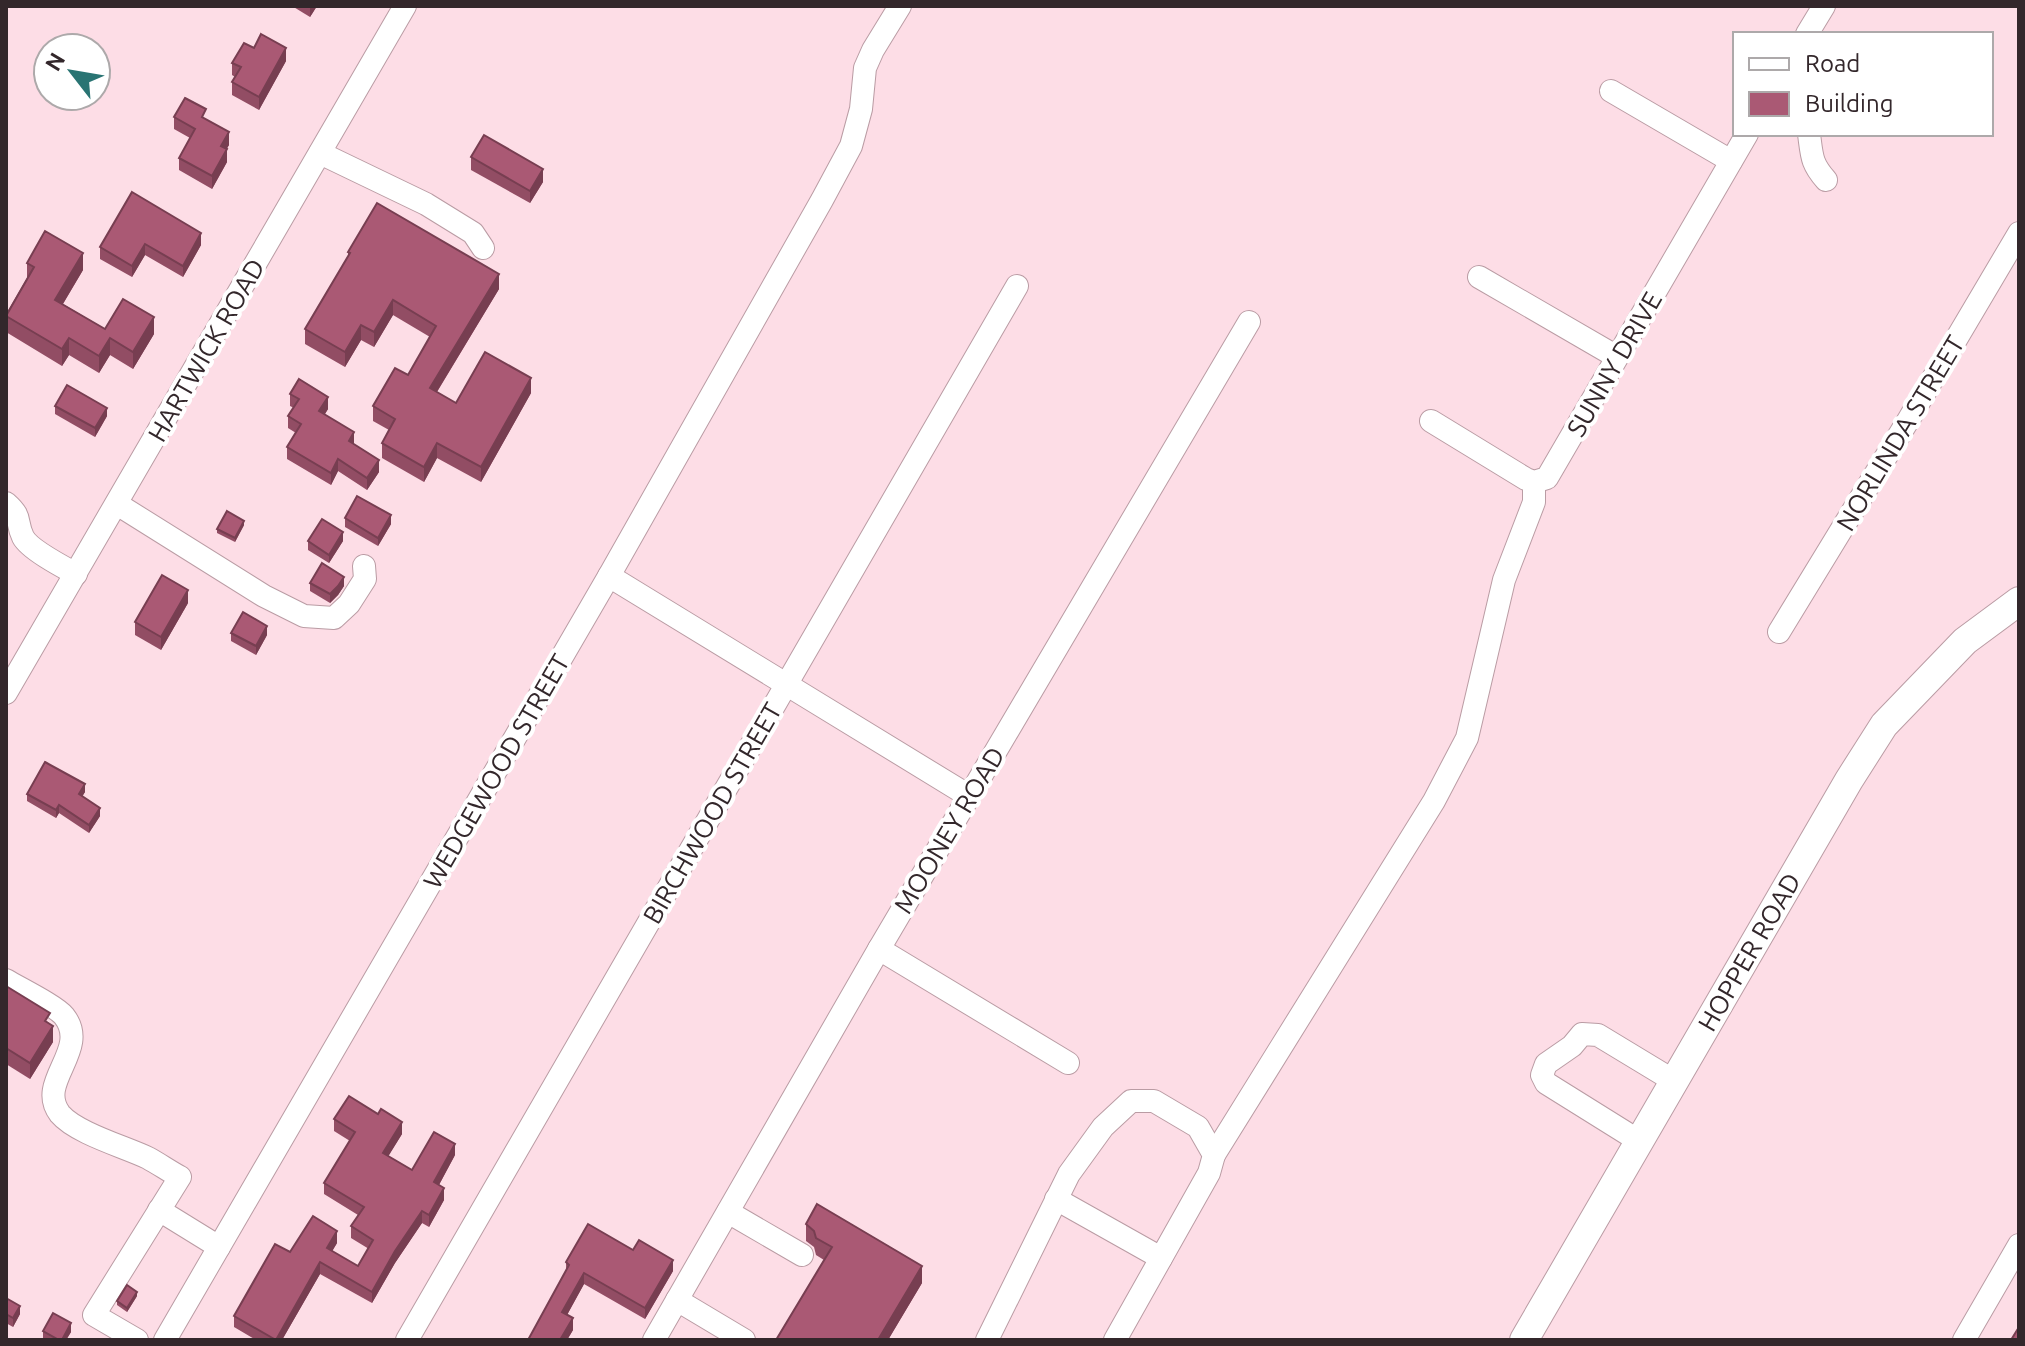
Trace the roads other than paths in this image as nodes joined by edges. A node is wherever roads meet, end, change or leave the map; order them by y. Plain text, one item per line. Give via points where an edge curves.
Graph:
1 (405, 6) edge
2 (900, 6) edge
3 (1824, 6) edge
4 (1808, 32) edge
5 (1611, 91) dead end
6 (1746, 136) edge
7 (1809, 136) edge
8 (320, 153) junction
9 (1731, 161) junction
10 (1826, 180) dead end
11 (2019, 233) edge
12 (483, 248) dead end
13 (2012, 260) edge
14 (1479, 277) dead end
15 (1017, 286) dead end
16 (1249, 322) dead end
17 (1617, 357) junction
18 (1431, 421) dead end
19 (1534, 482) junction
20 (6, 503) edge
21 (117, 504) junction
22 (364, 566) dead end
23 (76, 574) junction
24 (609, 576) junction
25 (2019, 601) edge
26 (1779, 632) dead end
27 (786, 684) junction
28 (6, 693) edge
29 (969, 796) junction
30 (879, 949) junction
31 (6, 980) edge
32 (1068, 1063) dead end
33 (1674, 1081) junction
34 (1639, 1141) junction
35 (1214, 1155) junction
36 (1056, 1199) junction
37 (159, 1210) junction
38 (728, 1212) junction
39 (2019, 1245) edge
40 (219, 1247) junction
41 (802, 1255) dead end
42 (1161, 1258) junction
43 (677, 1300) junction
44 (137, 1340) edge
45 (165, 1340) edge
46 (407, 1340) edge
47 (654, 1340) edge
48 (744, 1340) edge
49 (987, 1340) edge
50 (1115, 1340) edge
51 (1524, 1340) edge
52 (1964, 1340) edge

1 - 8 street, HARTWICK ROAD
2 - 24 street, WEDGEWOOD STREET via 865,68 851,146
3 - 4 street
5 - 9 street
6 - 9 street, SUNNY DRIVE
7 - 10 street via 1811,160
8 - 12 street via 426,204 473,233
8 - 21 street, HARTWICK ROAD
9 - 17 street, SUNNY DRIVE
11 - 13 street, NORLINDA STREET
13 - 26 street, NORLINDA STREET
14 - 17 street
15 - 27 street, BIRCHWOOD STREET
16 - 29 street, MOONEY ROAD
17 - 19 street, SUNNY DRIVE via 1550,475
18 - 19 street
19 - 35 street via 1534,502 1504,580 1467,738 1434,801
20 - 23 street via 16,512 24,540
21 - 22 street via 304,616 334,618 365,579
21 - 23 street, HARTWICK ROAD
23 - 28 street, HARTWICK ROAD
24 - 27 street
24 - 40 street, WEDGEWOOD STREET
25 - 33 main road, HOPPER ROAD via 1965,641 1884,725
27 - 29 street
27 - 46 street, BIRCHWOOD STREET
29 - 30 street, MOONEY ROAD
30 - 32 street
30 - 38 street, MOONEY ROAD
31 - 37 street via 63,1015 72,1033 55,1082 60,1113 79,1128 180,1177
33 - 34 main road, HOPPER ROAD
33 - 34 street via 1588,1033 1546,1064 1546,1083
34 - 51 main road, HOPPER ROAD
35 - 36 street via 1198,1127 1154,1101 1131,1101 1103,1127
35 - 42 street
36 - 42 street
36 - 49 street
37 - 40 street
37 - 44 street via 94,1315
38 - 41 street
38 - 43 street, MOONEY ROAD
39 - 52 street
40 - 45 street, WEDGEWOOD STREET
42 - 50 street
43 - 47 street, MOONEY ROAD
43 - 48 street

